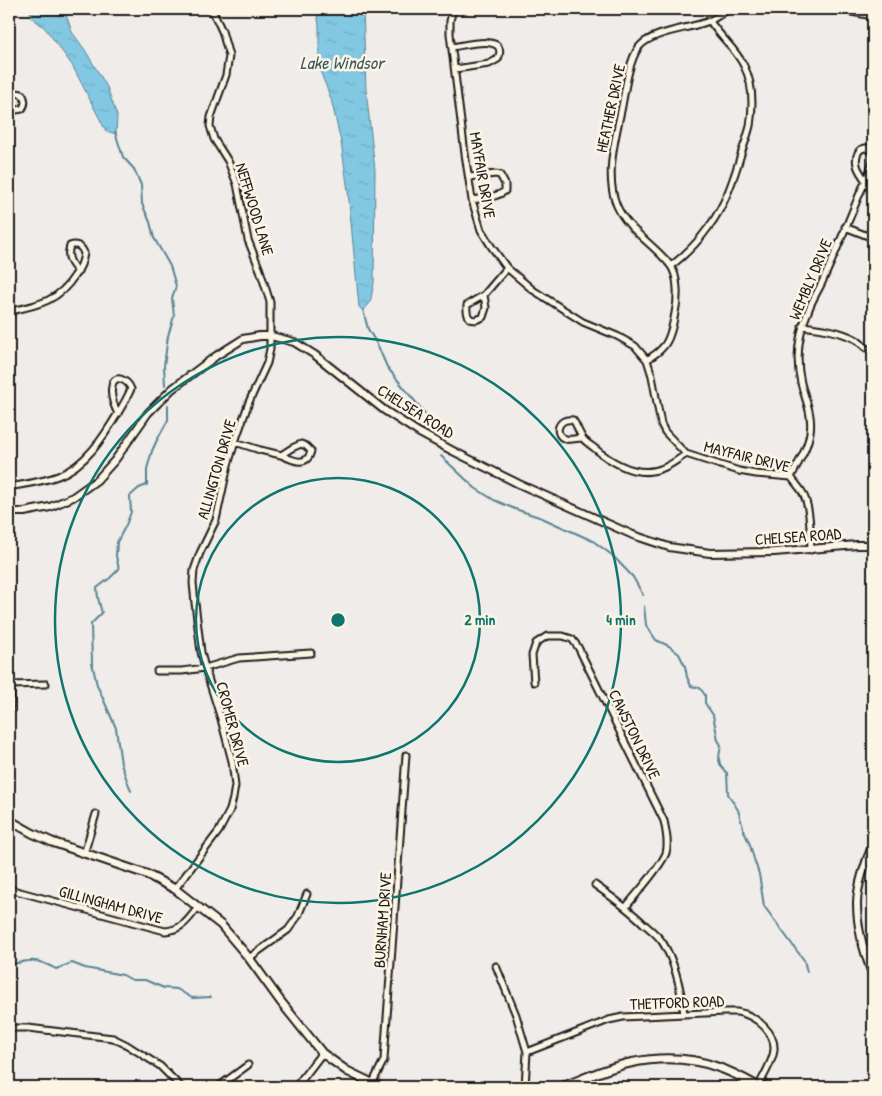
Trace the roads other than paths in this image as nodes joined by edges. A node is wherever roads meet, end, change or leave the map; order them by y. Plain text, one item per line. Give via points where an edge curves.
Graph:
1 (209, 9) edge
2 (453, 9) edge
3 (729, 9) edge
4 (842, 9) edge
5 (873, 16) edge
6 (710, 20) junction
7 (452, 47) junction
8 (455, 69) junction
9 (9, 95) edge
10 (9, 109) edge
11 (468, 177) junction
12 (865, 180) junction
13 (472, 200) junction
14 (846, 227) junction
15 (873, 238) edge
16 (671, 266) junction
17 (507, 268) junction
18 (78, 272) junction
19 (484, 295) junction
20 (9, 303) edge
21 (11, 311) junction
22 (9, 318) edge
23 (802, 326) junction
24 (271, 336) junction
25 (866, 348) dead end
26 (647, 360) junction
27 (118, 414) junction
28 (582, 438) junction
29 (235, 442) junction
30 (686, 454) junction
31 (281, 455) junction
32 (791, 477) junction
33 (9, 486) edge
34 (9, 512) edge
35 (873, 545) edge
36 (811, 550) junction
37 (311, 653) dead end
38 (205, 668) junction
39 (158, 671) dead end
40 (534, 682) dead end
41 (10, 683) edge
42 (46, 684) dead end
43 (9, 713) edge
44 (406, 755) dead end
45 (96, 814) dead end
46 (9, 820) edge
47 (873, 844) edge
48 (84, 854) junction
49 (595, 884) dead end
50 (9, 889) edge
51 (175, 889) junction
52 (307, 894) dead end
53 (198, 907) junction
54 (626, 907) junction
55 (249, 958) junction
56 (496, 966) dead end
57 (873, 976) edge
58 (684, 1014) junction
59 (9, 1028) edge
60 (527, 1052) junction
61 (322, 1053) junction
62 (248, 1065) dead end
63 (589, 1077) junction
64 (372, 1084) junction
65 (744, 1084) edge
66 (181, 1087) edge
67 (218, 1087) edge
68 (296, 1087) edge
69 (380, 1087) edge
70 (525, 1087) edge
71 (561, 1087) edge
72 (590, 1087) edge
73 (758, 1087) edge

1 - 24 street, NEFFWOOD LANE via 222,31 229,56 210,126 237,184 248,240 270,302
2 - 7 street, MAYFAIR DRIVE via 450,21
3 - 6 street, HEATHER DRIVE
4 - 5 street
6 - 16 street via 744,65 752,99 750,126 734,178 709,227
6 - 16 street, HEATHER DRIVE via 649,39 639,47 631,63 612,151 612,192 617,206 625,221
7 - 8 street, MAYFAIR DRIVE
7 - 8 street via 486,43 495,44 500,51 498,60 489,64
8 - 11 street, MAYFAIR DRIVE
9 - 10 street via 22,94 25,105 22,109
11 - 13 street, MAYFAIR DRIVE
11 - 13 street via 496,174 505,184 505,191 497,196
12 - 12 street, WEMBLY DRIVE via 856,158 858,151 868,148 873,157
12 - 14 street, WEMBLY DRIVE
13 - 17 street, MAYFAIR DRIVE via 481,230
14 - 15 street
14 - 23 street, WEMBLY DRIVE
16 - 26 street via 677,283 672,330 664,347
17 - 19 street
17 - 26 street, MAYFAIR DRIVE via 561,309 635,346
18 - 18 street via 84,253 79,245 74,245 70,246 69,257
18 - 21 street via 68,287 55,297 36,306
19 - 19 street via 467,305 466,312 473,320 483,318 486,308
20 - 21 street
21 - 22 street
23 - 25 street via 843,334
23 - 32 street, WEMBLY DRIVE via 798,360 810,432
24 - 29 street, ALLINGTON DRIVE via 267,363
24 - 34 street, CHELSEA ROAD via 243,339 172,389 148,413 97,480 73,497 50,508
24 - 36 street, CHELSEA ROAD via 294,342 315,355 384,410 418,432 519,484 633,536 669,548 710,552
26 - 30 street, MAYFAIR DRIVE via 661,424
27 - 27 street via 131,390 129,384 118,379 112,385 113,406
27 - 33 street via 95,448 72,469 46,480
28 - 28 street via 573,420 562,421 559,425 562,437
28 - 30 street via 622,467 643,472 664,468
29 - 31 street
29 - 38 street, ALLINGTON DRIVE via 216,520 194,570 195,603
30 - 32 street, MAYFAIR DRIVE via 739,471
31 - 31 street via 302,462 311,451 301,444
32 - 36 street, MAYFAIR DRIVE via 807,503
35 - 36 street, CHELSEA ROAD
37 - 38 street via 239,658
38 - 39 street
38 - 51 street, CROMER DRIVE via 232,761 235,786 230,810 219,831
40 - 54 street, CAWSTON DRIVE via 532,655 536,644 547,636 572,639 664,821 666,853
41 - 42 street
41 - 43 street
44 - 64 street, BURNHAM DRIVE via 384,1060
45 - 48 street
46 - 48 main road
47 - 57 street via 857,902 858,925
48 - 51 main road via 146,874
49 - 54 street
50 - 53 street, GILLINGHAM DRIVE via 165,931 186,923
51 - 53 main road
52 - 55 street via 288,930
53 - 55 main road via 221,925
54 - 58 street via 663,943 681,990
55 - 61 main road
56 - 60 street
58 - 60 street, THETFORD ROAD via 609,1020
58 - 73 street, THETFORD ROAD via 738,1012 754,1019 769,1032 774,1043 773,1054
59 - 66 street via 113,1038 160,1066
60 - 70 street
61 - 64 main road
61 - 68 street
62 - 67 street
63 - 65 main road via 629,1063 668,1058 719,1067
63 - 71 main road
63 - 72 street
64 - 69 main road
65 - 73 main road

